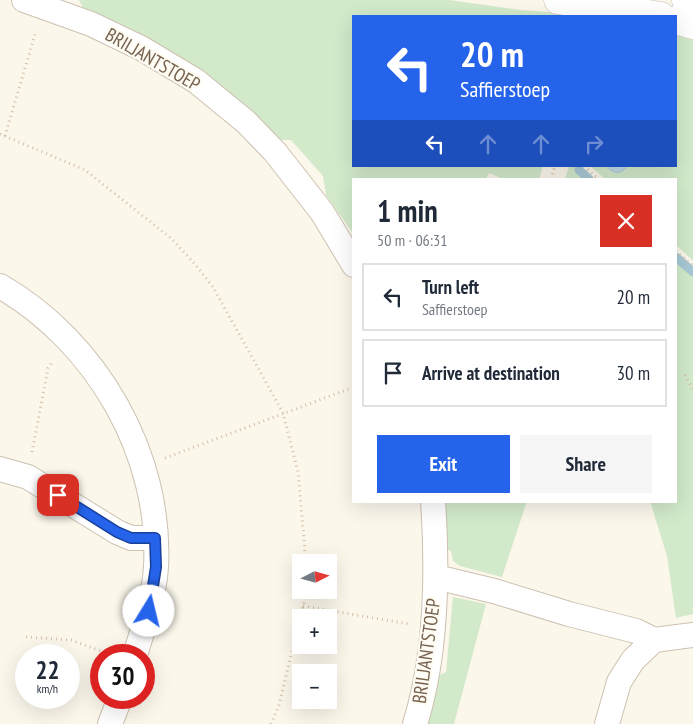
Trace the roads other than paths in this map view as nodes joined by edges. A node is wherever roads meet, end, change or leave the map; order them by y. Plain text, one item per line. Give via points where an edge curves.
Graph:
1 (558, 0) edge
2 (563, 0) edge
3 (686, 0) edge
4 (34, 3) edge
5 (693, 3) edge
6 (655, 15) edge
7 (677, 20) edge
8 (693, 25) edge
9 (352, 262) edge
10 (0, 286) edge
11 (0, 469) edge
12 (433, 503) edge
13 (155, 538) junction
14 (436, 577) junction
15 (693, 635) edge
16 (654, 640) junction
17 (138, 644) edge
18 (116, 709) edge
19 (110, 724) edge
20 (415, 724) edge
21 (608, 724) edge

1 - 2 street
2 - 6 street
3 - 5 street
4 - 9 street, BRILJANTSTOEP via 91,24 141,48 196,81 246,122 275,152 322,212
7 - 8 street
10 - 13 street via 50,321 90,365 109,393 144,466
11 - 13 street via 28,477 117,532 131,538
12 - 14 street, BRILJANTSTOEP
13 - 17 street via 156,567 149,611
14 - 16 street, BRILJANTSTOEP via 494,590 636,631
14 - 20 street, BRILJANTSTOEP via 428,668
15 - 16 street
16 - 21 street via 633,660 619,682
18 - 19 street

